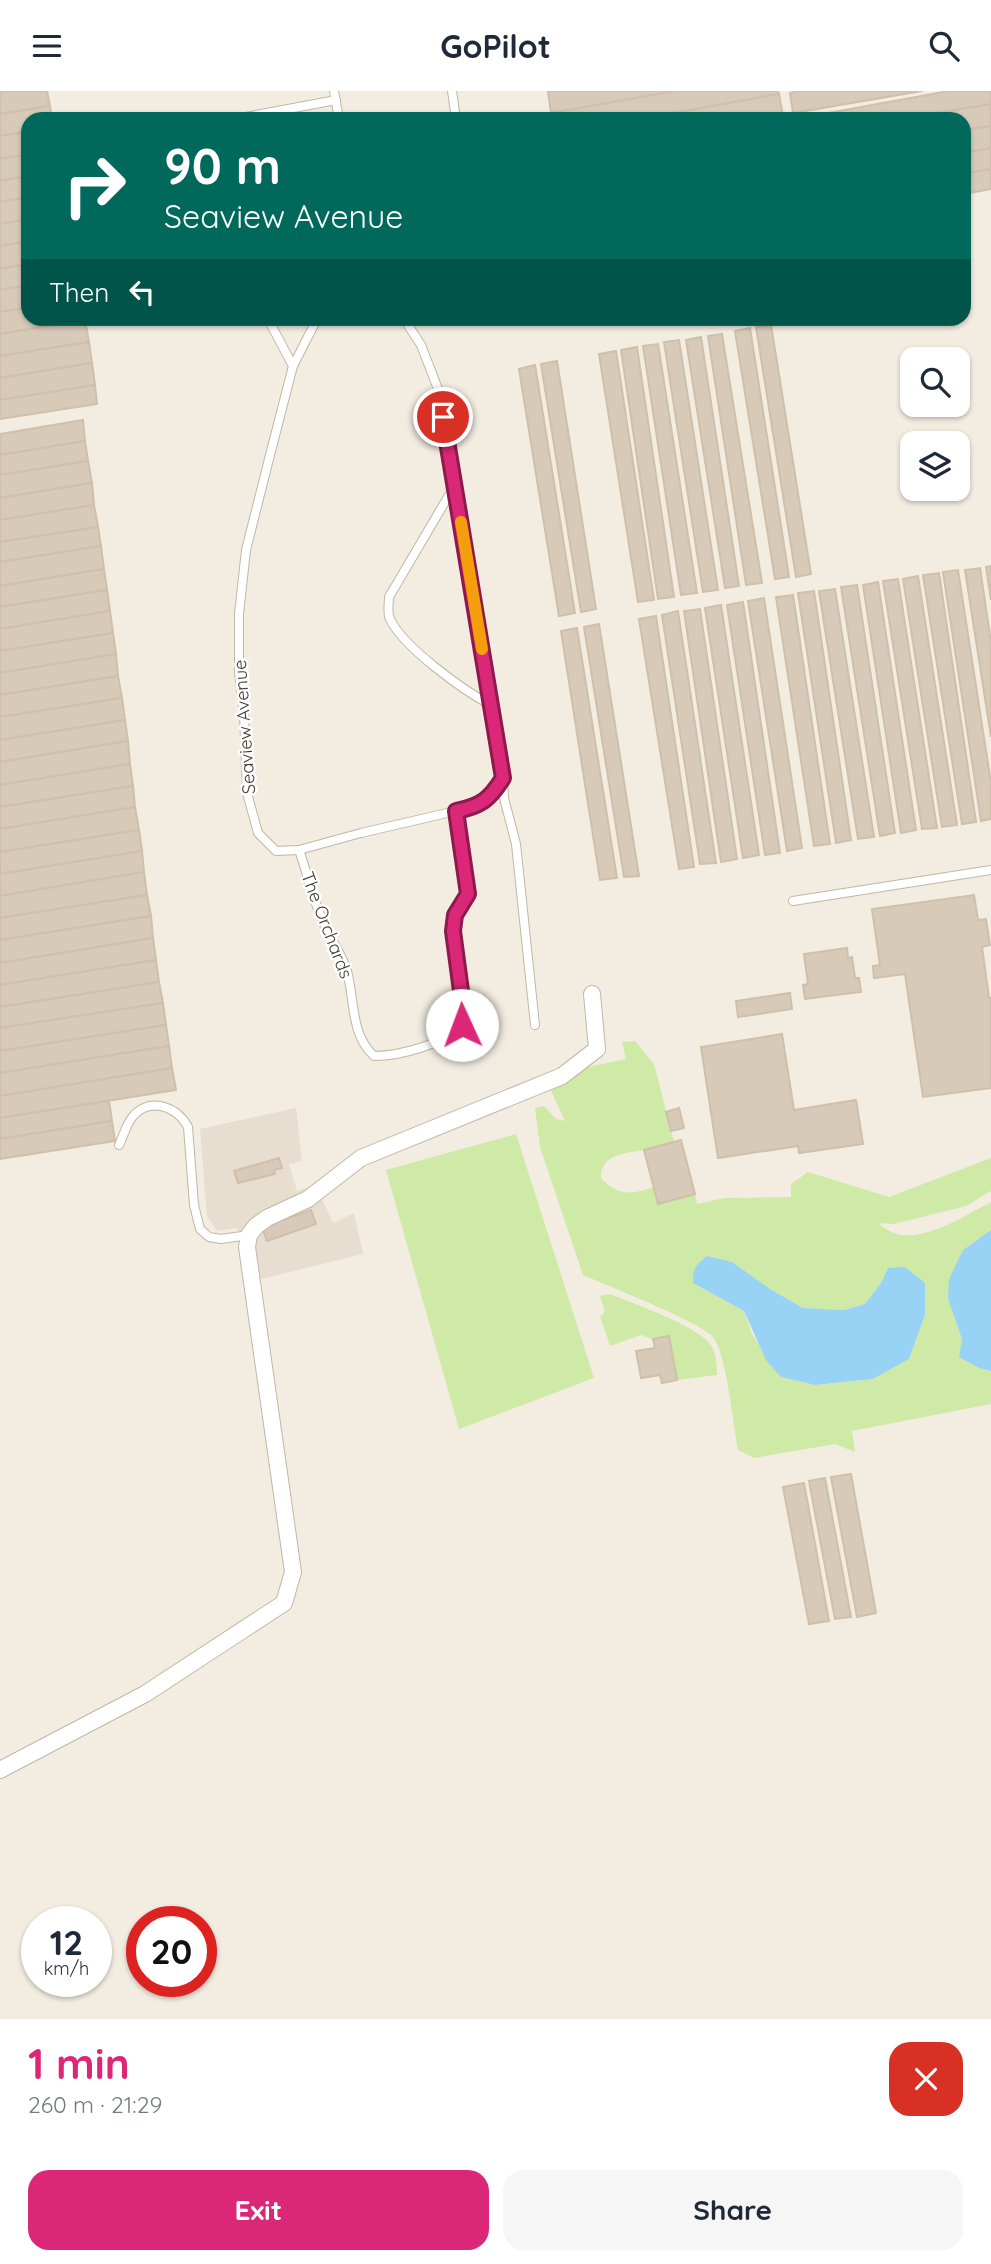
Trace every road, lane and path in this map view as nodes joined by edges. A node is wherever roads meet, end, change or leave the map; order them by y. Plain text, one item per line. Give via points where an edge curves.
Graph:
1 (452, 91) edge
2 (335, 96) edge
3 (265, 112) edge
4 (455, 112) edge
5 (272, 326) edge
6 (313, 326) edge
7 (409, 326) edge
8 (293, 366) junction
9 (455, 485) junction
10 (491, 705) junction
11 (503, 778) junction
12 (456, 811) junction
13 (299, 850) junction
14 (991, 870) edge
15 (793, 901) dead end
16 (592, 994) dead end
17 (535, 1025) dead end
18 (119, 1145) dead end
19 (249, 1235) junction
20 (0, 1770) edge

1 - 4 lane
2 - 3 lane
5 - 8 lane
6 - 8 lane, Seaview Avenue
7 - 9 lane via 440,394
8 - 13 lane, Seaview Avenue via 246,550 239,672 247,793 258,833 276,851
9 - 10 lane
9 - 10 lane via 389,597 388,617 402,637 440,670
10 - 11 lane
11 - 12 lane, Seaview Avenue via 491,797
11 - 17 lane via 516,844
12 - 13 lane, Seaview Avenue
12 - 13 lane, The Orchards via 468,894 455,915 453,931 462,1025 452,1035 391,1056 374,1056 363,1047 347,972 321,918
14 - 15 lane
16 - 19 street via 597,1049 562,1076 361,1158 308,1199 267,1218
18 - 19 lane via 132,1116 142,1109 162,1106 174,1110 188,1127 200,1229 221,1239
19 - 20 street via 247,1247 293,1572 284,1603 145,1694

